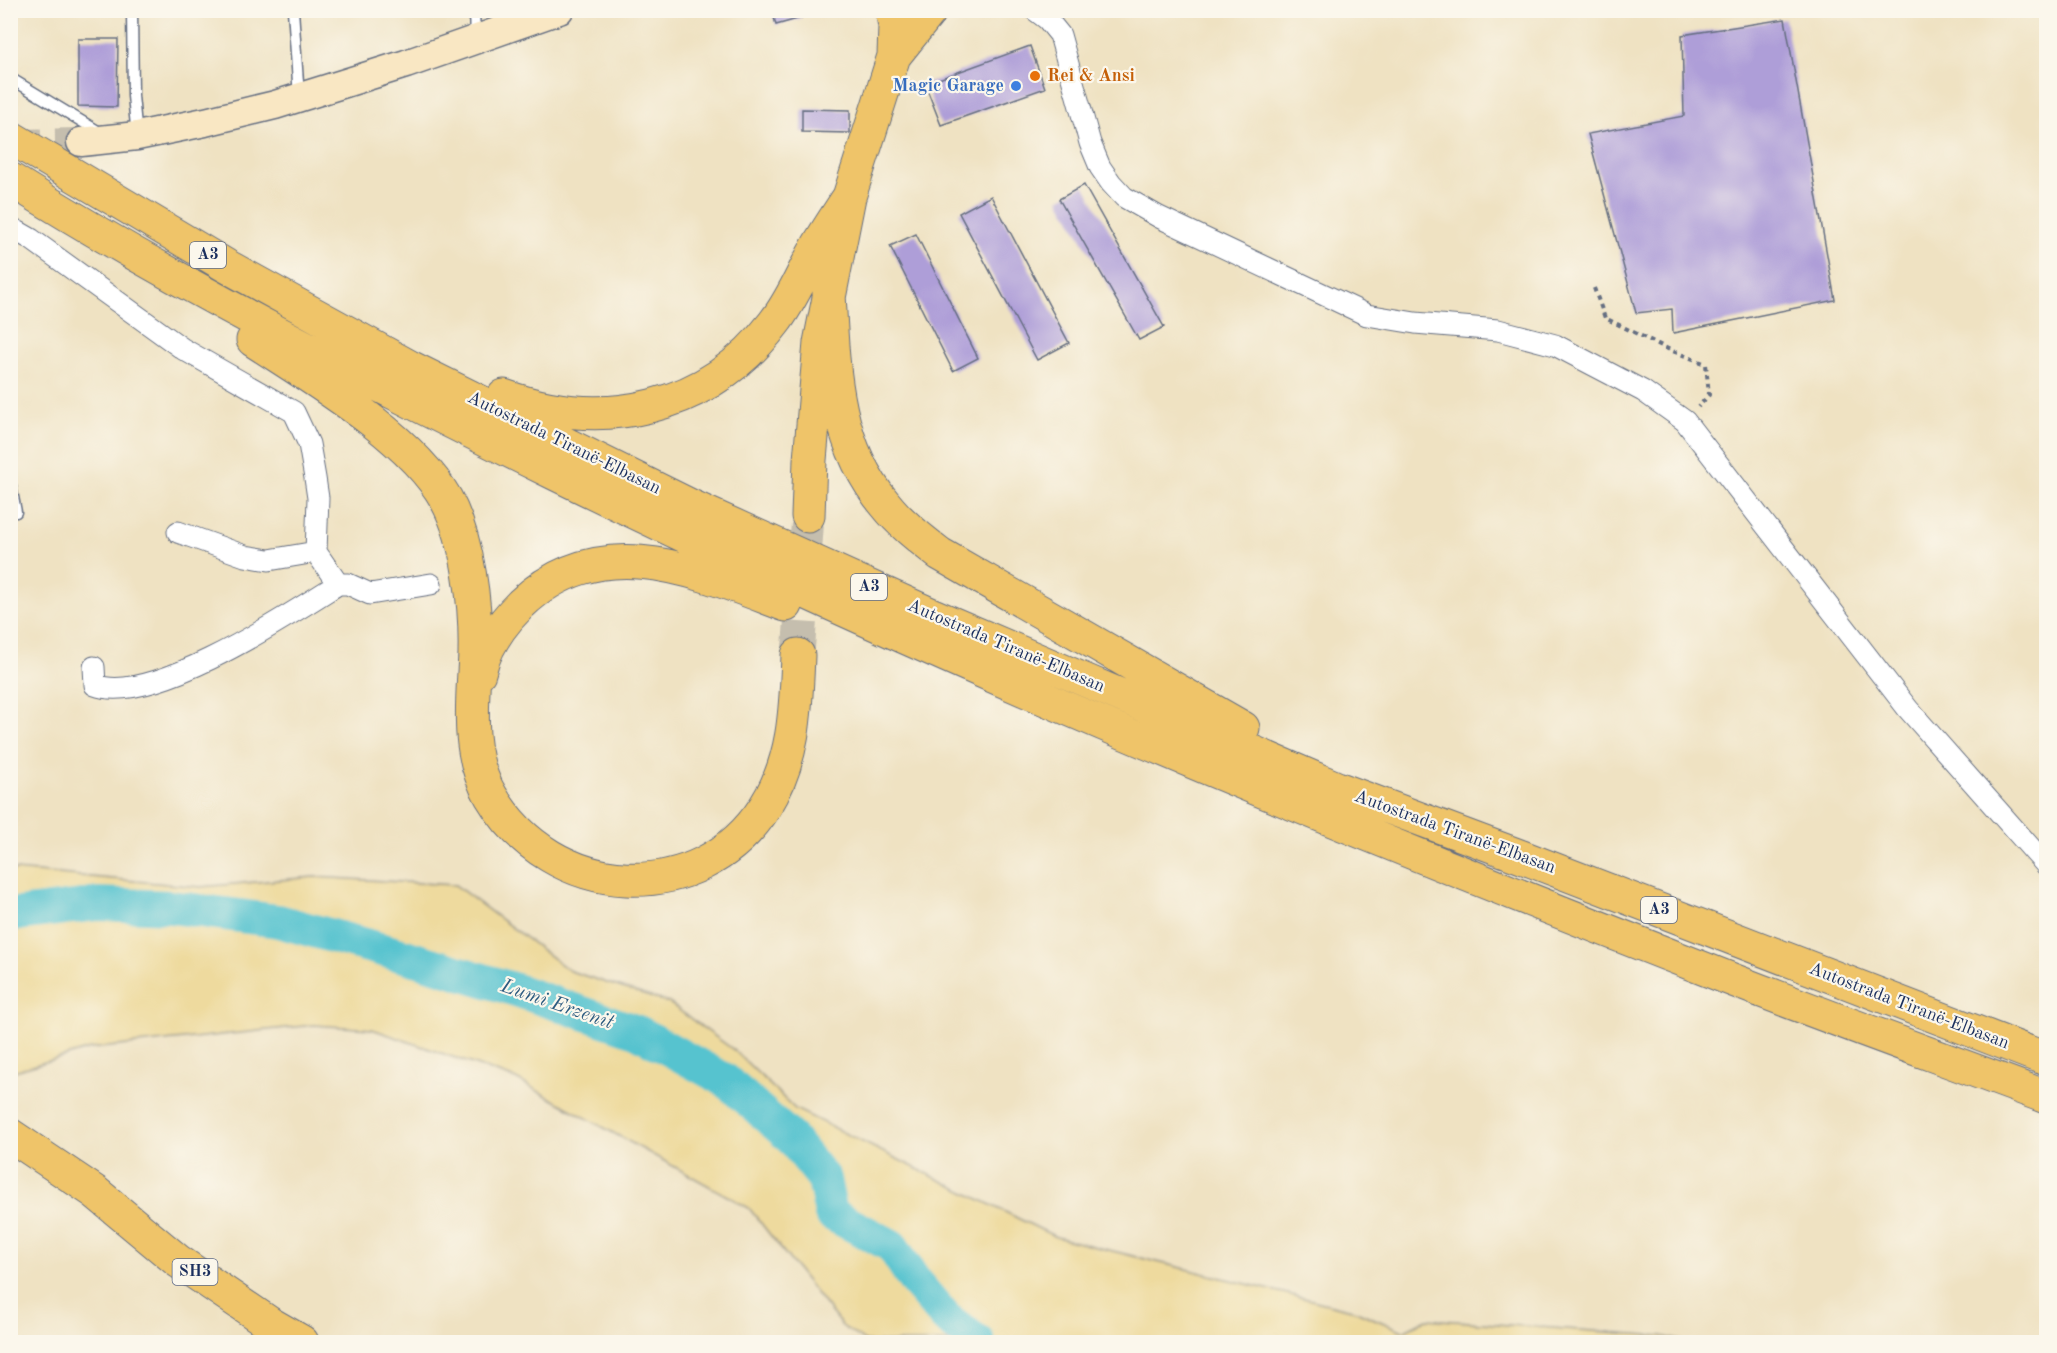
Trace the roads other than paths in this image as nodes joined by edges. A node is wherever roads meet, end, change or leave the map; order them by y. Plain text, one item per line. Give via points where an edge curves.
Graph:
1 (132, 10) edge
2 (293, 10) edge
3 (474, 10) edge
4 (892, 10) edge
5 (931, 10) edge
6 (1035, 10) edge
7 (542, 14) edge
8 (475, 39) junction
9 (894, 56) junction
10 (10, 78) edge
11 (299, 98) junction
12 (137, 136) junction
13 (10, 137) edge
14 (109, 138) junction
15 (81, 142) tunnel mouth
16 (10, 179) edge
17 (849, 197) junction
18 (10, 227) edge
19 (829, 293) junction
20 (212, 297) junction
21 (410, 367) junction
22 (10, 481) edge
23 (16, 512) dead end
24 (808, 516) tunnel mouth
25 (178, 532) dead end
26 (316, 552) junction
27 (338, 584) junction
28 (431, 584) dead end
29 (927, 648) junction
30 (798, 655) tunnel mouth
31 (94, 667) dead end
32 (473, 698) junction
33 (1337, 788) junction
34 (2043, 855) edge
35 (2046, 1059) edge
36 (2046, 1097) edge
37 (10, 1135) edge
38 (302, 1342) edge

1 - 12 lane
2 - 11 lane
3 - 8 lane
4 - 9 main road
5 - 9 main road
6 - 34 street via 1060,35 1090,143 1100,167 1124,196 1160,217 1367,315 1498,330 1555,345 1643,391 1685,421 1908,710
7 - 8 main road
8 - 11 main road
9 - 17 main road
10 - 14 lane
11 - 12 main road
12 - 14 main road
13 - 21 main road, Autostrada Tiranë-Elbasan / A3 via 225,265
14 - 15 main road
16 - 20 main road, Autostrada Tiranë-Elbasan / A3
17 - 19 main road
17 - 21 main road via 814,253 800,284 763,337 725,372 678,397 652,406 579,414 498,394 431,361
18 - 26 street via 183,349 294,412 309,444 315,478
19 - 24 main road via 816,370
19 - 33 main road via 834,379 842,419 867,478 885,505 909,529 940,554 1227,720 1323,765
20 - 29 main road, Autostrada Tiranë-Elbasan / A3 via 396,395 680,535
20 - 32 main road via 222,320 374,423 406,450 446,500 458,531 471,590
21 - 33 main road, Autostrada Tiranë-Elbasan / A3 via 712,516
22 - 23 lane
25 - 26 street via 245,556 269,560
26 - 27 street
27 - 28 street via 370,594
27 - 31 street via 274,624 183,671 132,688 106,689 95,685
29 - 32 main road via 904,653 679,567 647,561 608,563 544,585 512,613 485,652
29 - 36 main road, Autostrada Tiranë-Elbasan / A3 via 1135,738 1712,972
30 - 32 main road via 792,738 767,805 753,825 715,856 693,867 652,878 618,879 574,869 532,846 516,831 483,780 473,738
33 - 35 main road, Autostrada Tiranë-Elbasan / A3
37 - 38 main road, SH3 via 95,1192 178,1261

